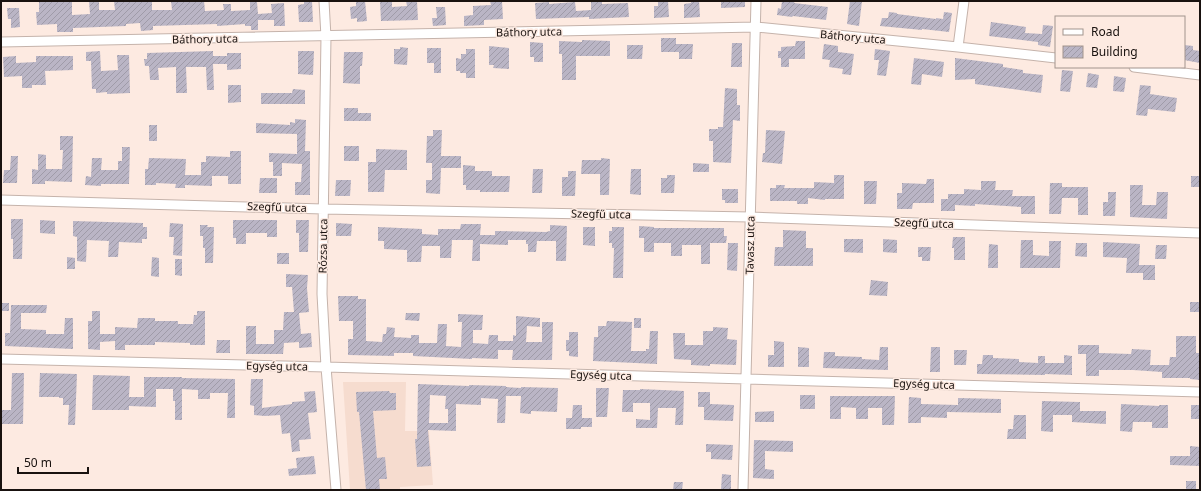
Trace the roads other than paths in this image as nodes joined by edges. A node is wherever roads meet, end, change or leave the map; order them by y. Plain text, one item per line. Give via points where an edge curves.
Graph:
1 (324, 1) edge
2 (756, 1) edge
3 (964, 1) edge
4 (756, 27) junction
5 (326, 36) junction
6 (1, 42) edge
7 (958, 47) junction
8 (1055, 58) edge
9 (1142, 68) edge
10 (1200, 75) edge
11 (1, 200) edge
12 (323, 209) junction
13 (750, 217) junction
14 (1200, 233) edge
15 (1, 359) edge
16 (326, 367) junction
17 (747, 380) junction
18 (1200, 392) edge
19 (336, 490) edge
20 (743, 490) edge

1 - 5 street, Rózsa utca
2 - 4 street, Tavasz utca
3 - 7 street
4 - 5 street, Báthory utca
4 - 7 street, Báthory utca
4 - 13 street, Tavasz utca
5 - 6 street, Báthory utca
5 - 12 street, Rózsa utca
7 - 8 street, Báthory utca
9 - 10 street
11 - 12 street, Szegfű utca
12 - 13 street, Szegfű utca
12 - 16 street, Rózsa utca via 322,294
13 - 14 street, Szegfű utca
13 - 17 street, Tavasz utca
15 - 16 street, Egység utca
16 - 17 street, Egység utca
16 - 19 street, Rózsa utca
17 - 18 street, Egység utca
17 - 20 street, Tavasz utca

